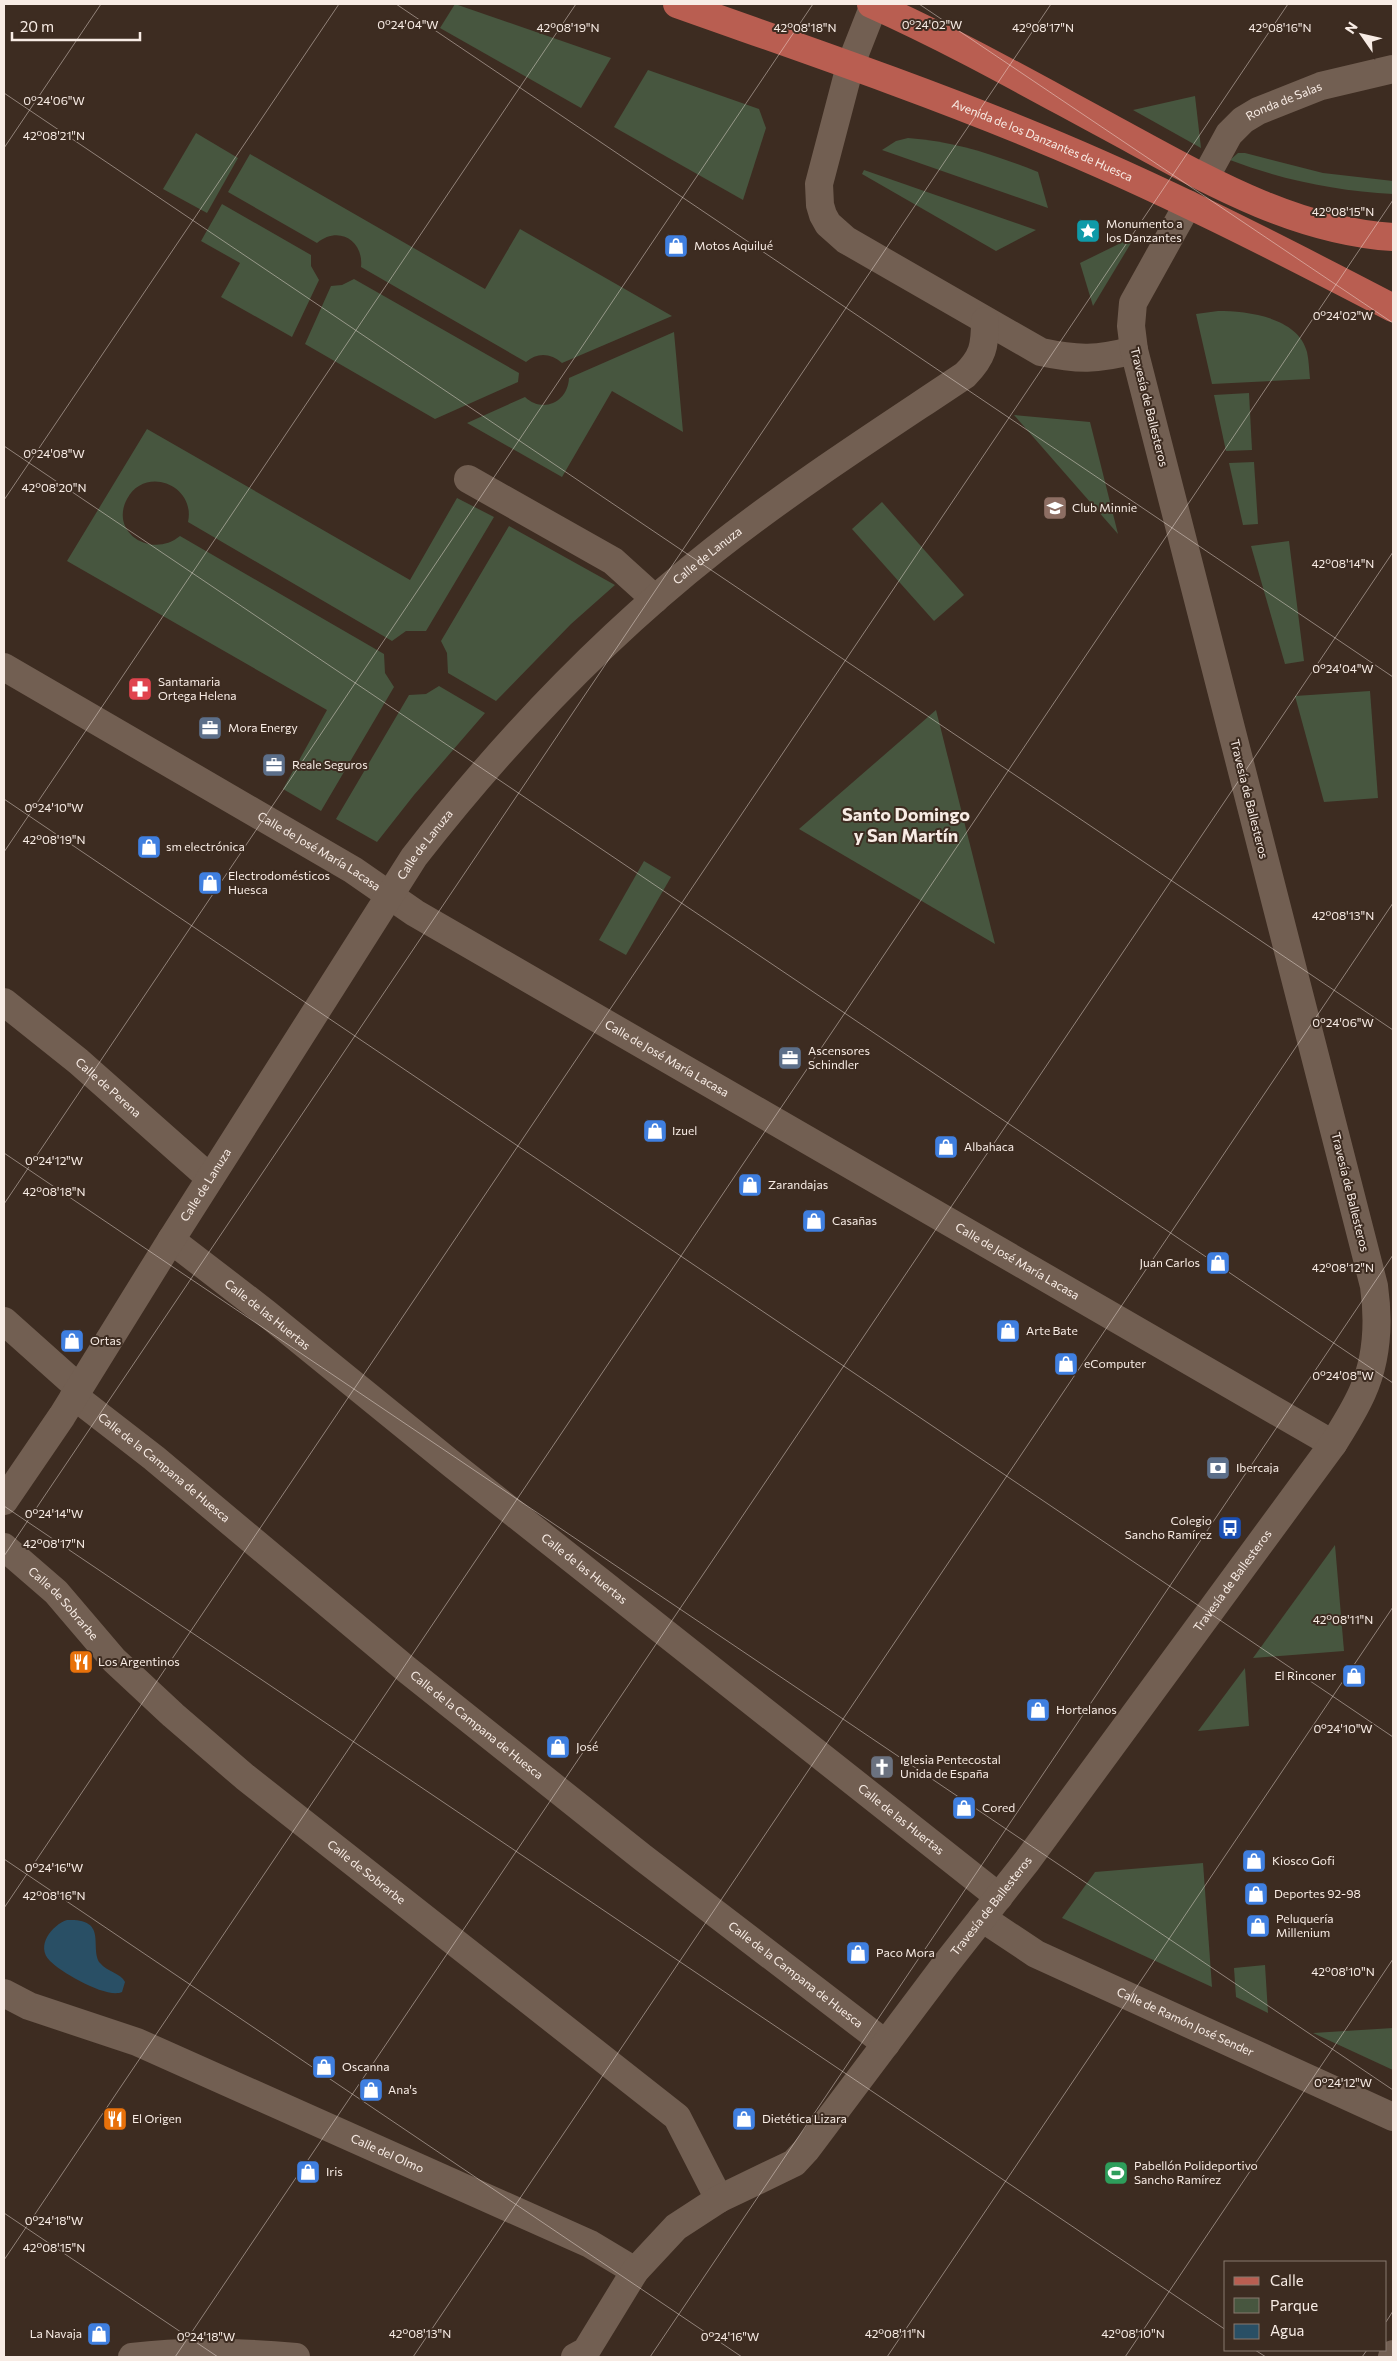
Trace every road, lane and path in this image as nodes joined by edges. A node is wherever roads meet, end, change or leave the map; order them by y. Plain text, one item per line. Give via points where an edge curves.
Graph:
1 (677, 4) edge
2 (872, 4) edge
3 (850, 66) junction
4 (1393, 69) edge
5 (1204, 178) junction
6 (1188, 204) junction
7 (1393, 236) edge
8 (1393, 308) edge
9 (985, 321) junction
10 (1134, 350) junction
11 (468, 479) dead end
12 (654, 599) junction
13 (4, 667) edge
14 (390, 896) junction
15 (4, 1002) edge
16 (210, 1178) junction
17 (170, 1240) junction
18 (4, 1321) edge
19 (76, 1392) junction
20 (1333, 1444) junction
21 (4, 1501) edge
22 (4, 1547) edge
23 (999, 1897) junction
24 (982, 1918) junction
25 (4, 1993) edge
26 (886, 2044) junction
27 (1393, 2117) edge
28 (718, 2199) junction
29 (635, 2271) junction
30 (132, 2357) edge
31 (296, 2357) edge
32 (575, 2357) edge

1 - 3 main road, Avenida de los Danzantes de Huesca
2 - 3 street
2 - 5 main road via 1023,80
3 - 6 main road, Avenida de los Danzantes de Huesca via 1039,137
3 - 9 street via 819,184 823,215 846,240
4 - 5 street, Ronda de Salas via 1321,86 1258,111 1229,134
5 - 7 main road via 1287,213 1337,228
6 - 8 main road, Avenida de los Danzantes de Huesca
6 - 10 street, Travesía de Ballesteros via 1133,303
9 - 10 street via 1041,352 1072,358 1103,358
9 - 12 street, Calle de Lanuza via 985,341 978,362 964,375 775,504
10 - 20 street, Travesía de Ballesteros via 1374,1286 1377,1333 1371,1366 1362,1393
11 - 12 street via 613,561
12 - 14 street, Calle de Lanuza via 545,704 493,760 414,857
13 - 14 street, Calle de José María Lacasa via 353,870
14 - 16 street, Calle de Lanuza
14 - 20 street, Calle de José María Lacasa
15 - 16 street, Calle de Perena via 78,1060
16 - 17 street, Calle de Lanuza
17 - 19 street, Calle de Lanuza
17 - 23 street, Calle de las Huertas
18 - 19 street, Calle de la Campana de Huesca
19 - 21 street, Calle de Lanuza
19 - 26 street, Calle de la Campana de Huesca via 406,1669 642,1858
20 - 23 street, Travesía de Ballesteros
22 - 28 street, Calle de Sobrarbe via 56,1592 121,1666 245,1777 677,2117
23 - 24 street, Travesía de Ballesteros
24 - 26 street, Travesía de Ballesteros
24 - 27 street, Calle de Ramón José Sender via 1036,1954
25 - 29 street, Calle del Olmo via 29,2006 137,2042 590,2244
26 - 28 street, Travesía de Ballesteros via 794,2163
28 - 29 street, Travesía de Ballesteros via 676,2227
29 - 32 street, Travesía de Ballesteros via 586,2351
30 - 31 street via 168,2352

